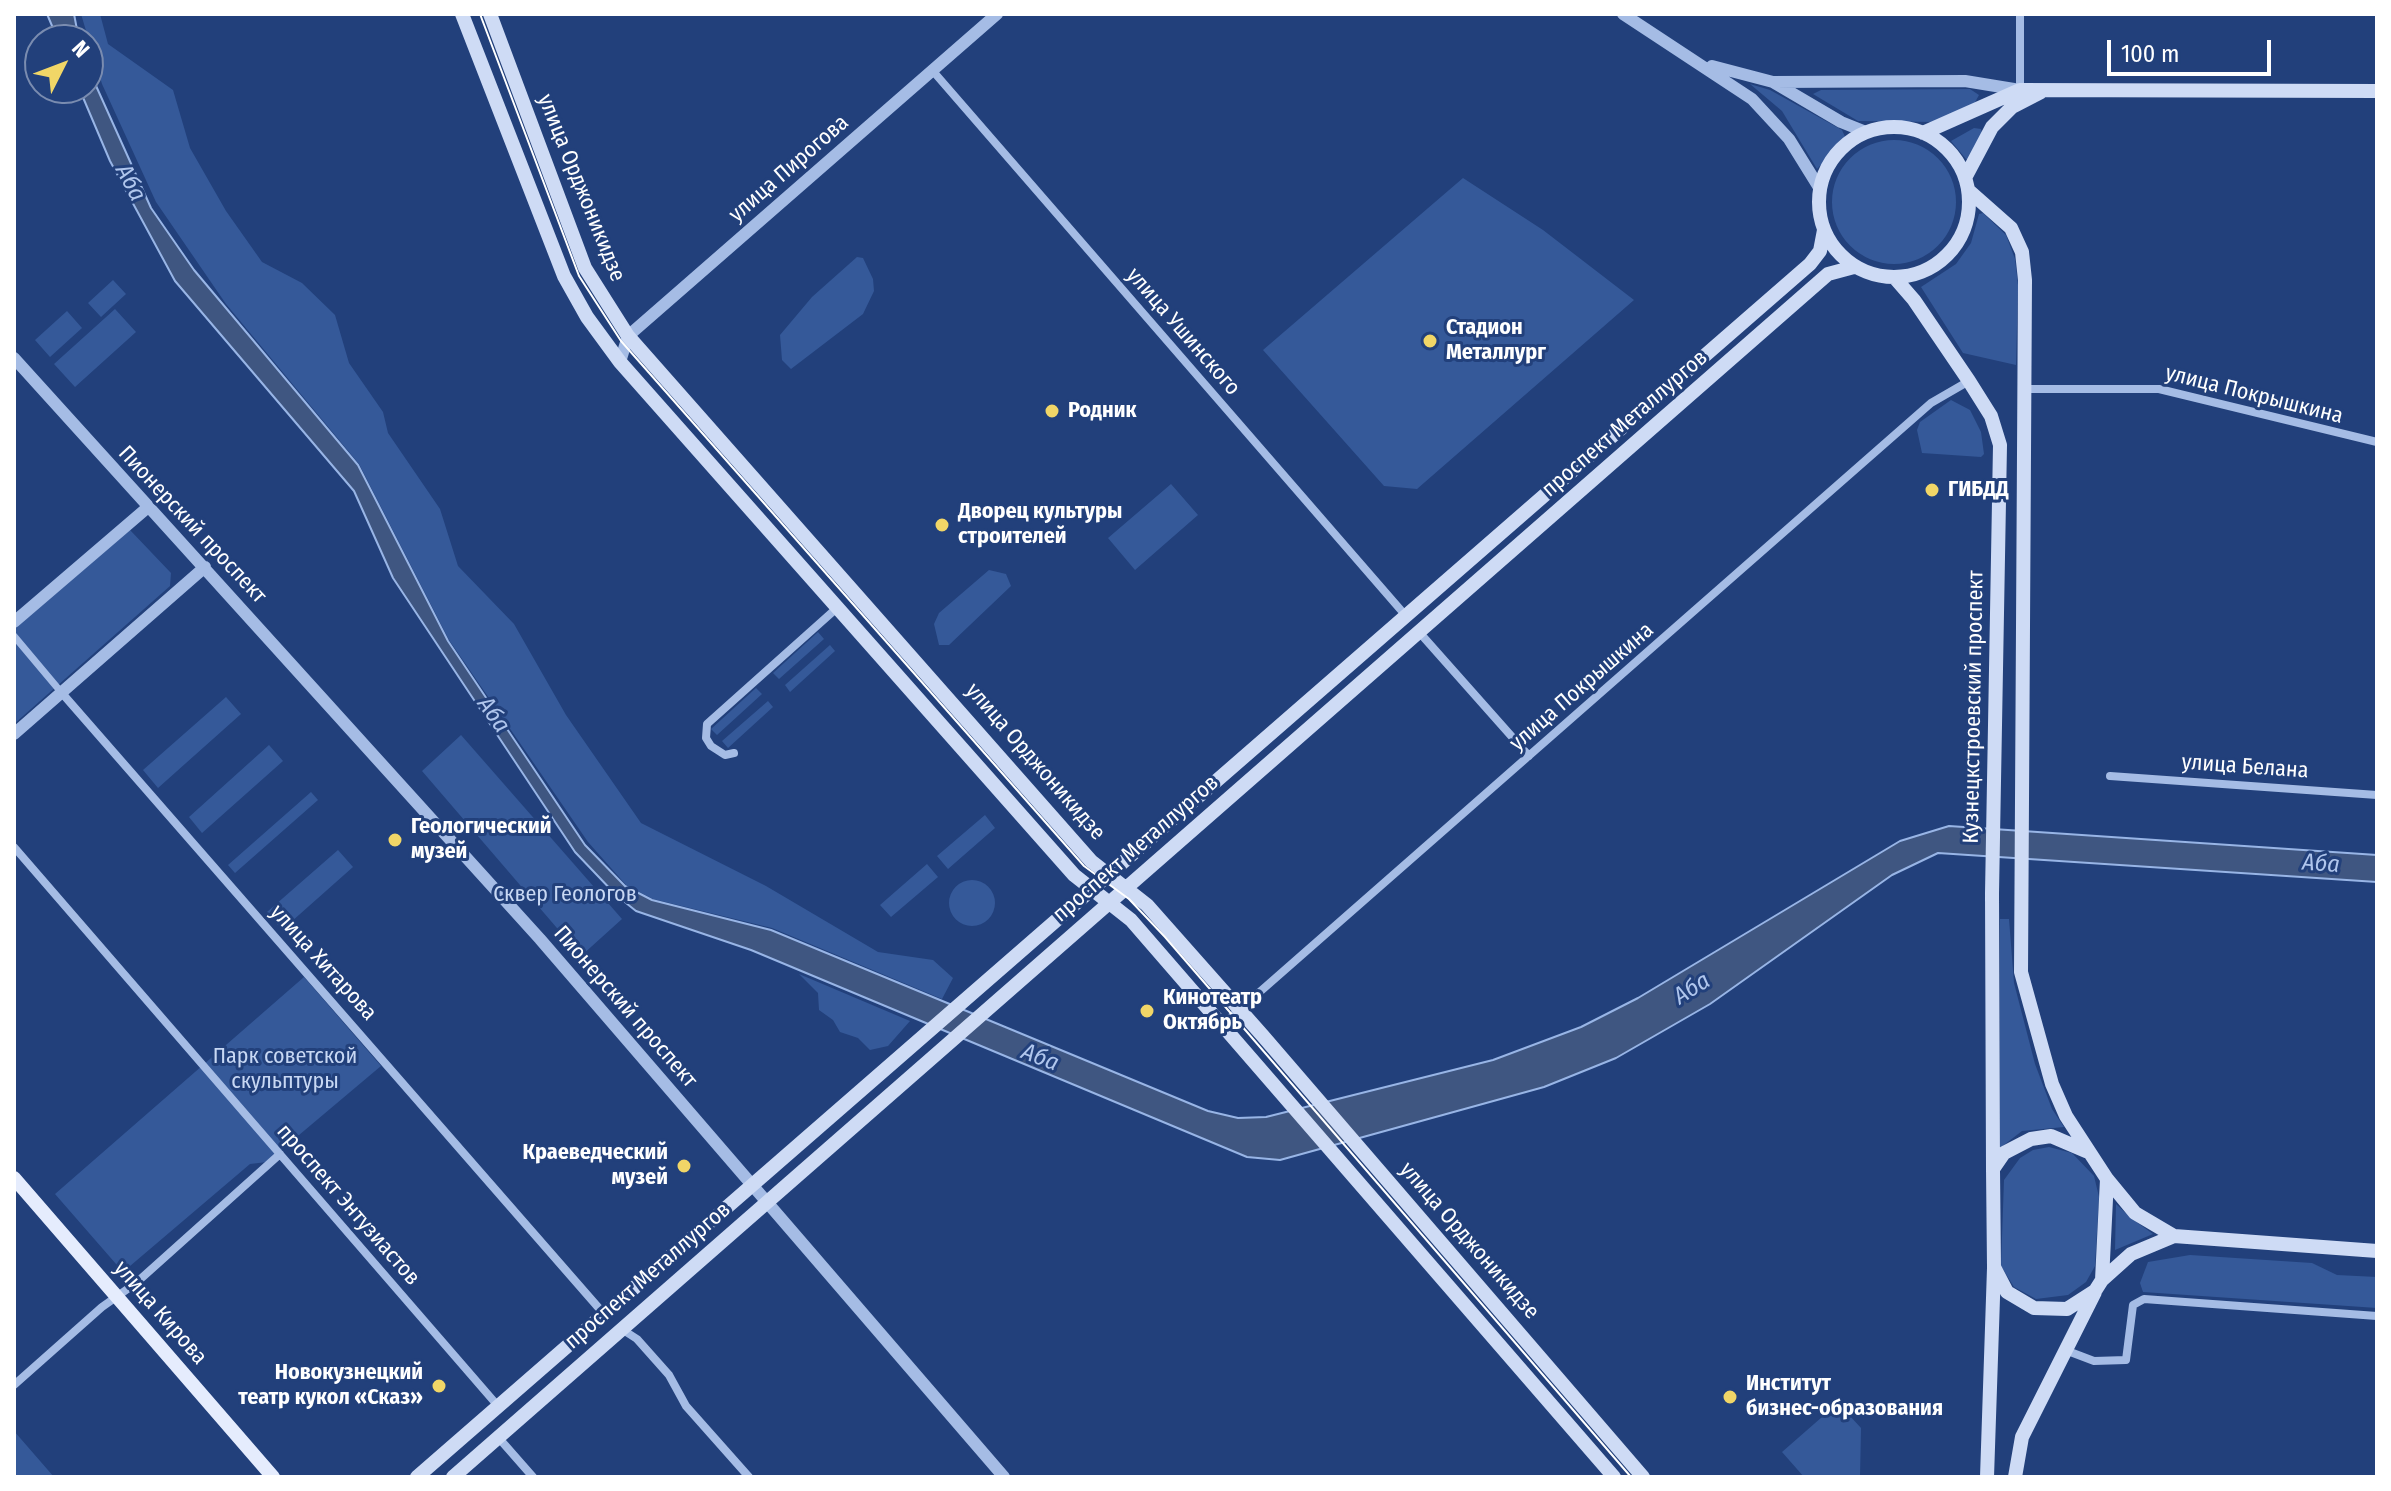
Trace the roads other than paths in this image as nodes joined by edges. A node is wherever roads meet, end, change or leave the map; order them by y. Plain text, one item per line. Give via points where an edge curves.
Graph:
1 (490, 14) edge
2 (997, 14) edge
3 (1623, 14) edge
4 (2020, 14) edge
5 (466, 15) edge
6 (1703, 64) junction
7 (932, 70) junction
8 (1773, 82) junction
9 (2020, 90) junction
10 (2377, 91) edge
11 (2041, 92) junction
12 (1866, 132) junction
13 (1923, 133) junction
14 (1967, 184) junction
15 (1820, 189) junction
16 (1824, 230) junction
17 (1854, 267) junction
18 (1894, 277) junction
19 (628, 336) junction
20 (14, 358) edge
21 (620, 362) junction
22 (1969, 381) junction
23 (2026, 389) junction
24 (2377, 442) edge
25 (147, 508) junction
26 (205, 567) junction
27 (838, 607) junction
28 (1407, 617) junction
29 (14, 622) edge
30 (1419, 632) junction
31 (14, 636) edge
32 (61, 692) junction
33 (14, 734) edge
34 (734, 753) dead end
35 (1529, 756) junction
36 (2110, 776) dead end
37 (2377, 795) edge
38 (14, 847) edge
39 (1109, 875) junction
40 (1126, 887) junction
41 (1093, 889) junction
42 (1111, 901) junction
43 (1239, 1009) junction
44 (1222, 1025) junction
45 (2086, 1151) junction
46 (280, 1154) junction
47 (1993, 1169) junction
48 (14, 1178) edge
49 (2107, 1179) junction
50 (764, 1192) junction
51 (2174, 1236) junction
52 (2377, 1251) edge
53 (1994, 1267) junction
54 (2099, 1286) junction
55 (118, 1298) junction
56 (604, 1314) junction
57 (2377, 1316) edge
58 (620, 1328) junction
59 (2065, 1350) junction
60 (14, 1385) edge
61 (498, 1406) junction
62 (497, 1436) junction
63 (273, 1477) edge
64 (417, 1477) edge
65 (453, 1477) edge
66 (533, 1477) edge
67 (749, 1477) edge
68 (1004, 1477) edge
69 (1614, 1477) edge
70 (1643, 1477) edge
71 (1987, 1477) edge
72 (2015, 1477) edge

1 - 19 main road, улица Орджоникидзе via 585,268
2 - 7 street, улица Пирогова
3 - 6 street
4 - 9 street
5 - 21 main road, улица Орджоникидзе via 564,276
6 - 8 street
6 - 15 street via 1772,117
7 - 19 street, улица Пирогова
7 - 28 street, улица Ушинского
8 - 9 street via 1965,81
8 - 12 street
9 - 11 main road
9 - 13 main road
10 - 11 main road
11 - 14 main road via 2012,107 1992,127
12 - 13 main road via 1904,127
12 - 15 main road via 1829,164
13 - 14 main road via 1942,144
14 - 18 main road via 1968,216 1959,240 1942,260 1919,273
14 - 23 main road via 2011,228 2022,252
15 - 16 main road
16 - 17 main road
16 - 28 main road, проспект Металлургов via 1820,251 1810,264
17 - 18 main road
17 - 30 main road, проспект Металлургов via 1828,274
18 - 22 main road, Кузнецкстроевский проспект
19 - 21 street
19 - 39 main road, улица Орджоникидзе via 1091,861
20 - 25 street, Пионерский проспект
21 - 27 main road, улица Орджоникидзе
22 - 35 street, улица Покрышкина via 1931,403
22 - 47 main road, Кузнецкстроевский проспект via 1991,416 2000,445
23 - 24 street, улица Покрышкина via 2159,389
23 - 45 main road via 2019,958 2029,1014 2052,1084
25 - 26 street, Пионерский проспект
25 - 29 street
26 - 32 street
26 - 50 street, Пионерский проспект
27 - 34 street via 707,724 711,746 725,755
27 - 41 main road, улица Орджоникидзе via 1074,875
28 - 39 main road, проспект Металлургов
30 - 35 street
30 - 40 main road, проспект Металлургов
31 - 32 street, улица Хитарова
32 - 33 street
32 - 56 street, улица Хитарова
35 - 43 street, улица Покрышкина
36 - 37 street, улица Белана
38 - 46 street, проспект Энтузиастов
39 - 40 main road, улица Орджоникидзе
39 - 41 main road, проспект Металлургов
40 - 42 main road, проспект Металлургов
40 - 43 main road, улица Орджоникидзе
41 - 42 main road, улица Орджоникидзе
41 - 50 main road, проспект Металлургов via 923,1039
42 - 44 main road, улица Орджоникидзе
42 - 50 main road, проспект Металлургов via 936,1054
43 - 44 street, улица Покрышкина
43 - 70 main road, улица Орджоникидзе
44 - 69 main road, улица Орджоникидзе
45 - 47 main road via 2051,1136 2031,1139 2004,1153
45 - 49 main road
46 - 55 street
46 - 61 street, проспект Энтузиастов
47 - 53 main road
48 - 55 main road, улица Кирова
49 - 51 main road via 2135,1213
49 - 54 main road
50 - 56 main road, проспект Металлургов
50 - 58 main road, проспект Металлургов
50 - 68 street, Пионерский проспект
51 - 52 main road
51 - 54 main road via 2131,1254
53 - 54 main road via 2007,1292 2034,1308 2067,1309
53 - 71 main road
54 - 59 main road
55 - 60 street
55 - 63 main road, улица Кирова
56 - 61 main road, проспект Металлургов
57 - 59 street via 2144,1299 2133,1305 2126,1360 2094,1361
58 - 62 main road, проспект Металлургов
58 - 67 street via 669,1375 686,1406
59 - 72 main road via 2022,1437
61 - 64 main road, проспект Металлургов
62 - 65 main road, проспект Металлургов
62 - 66 street

